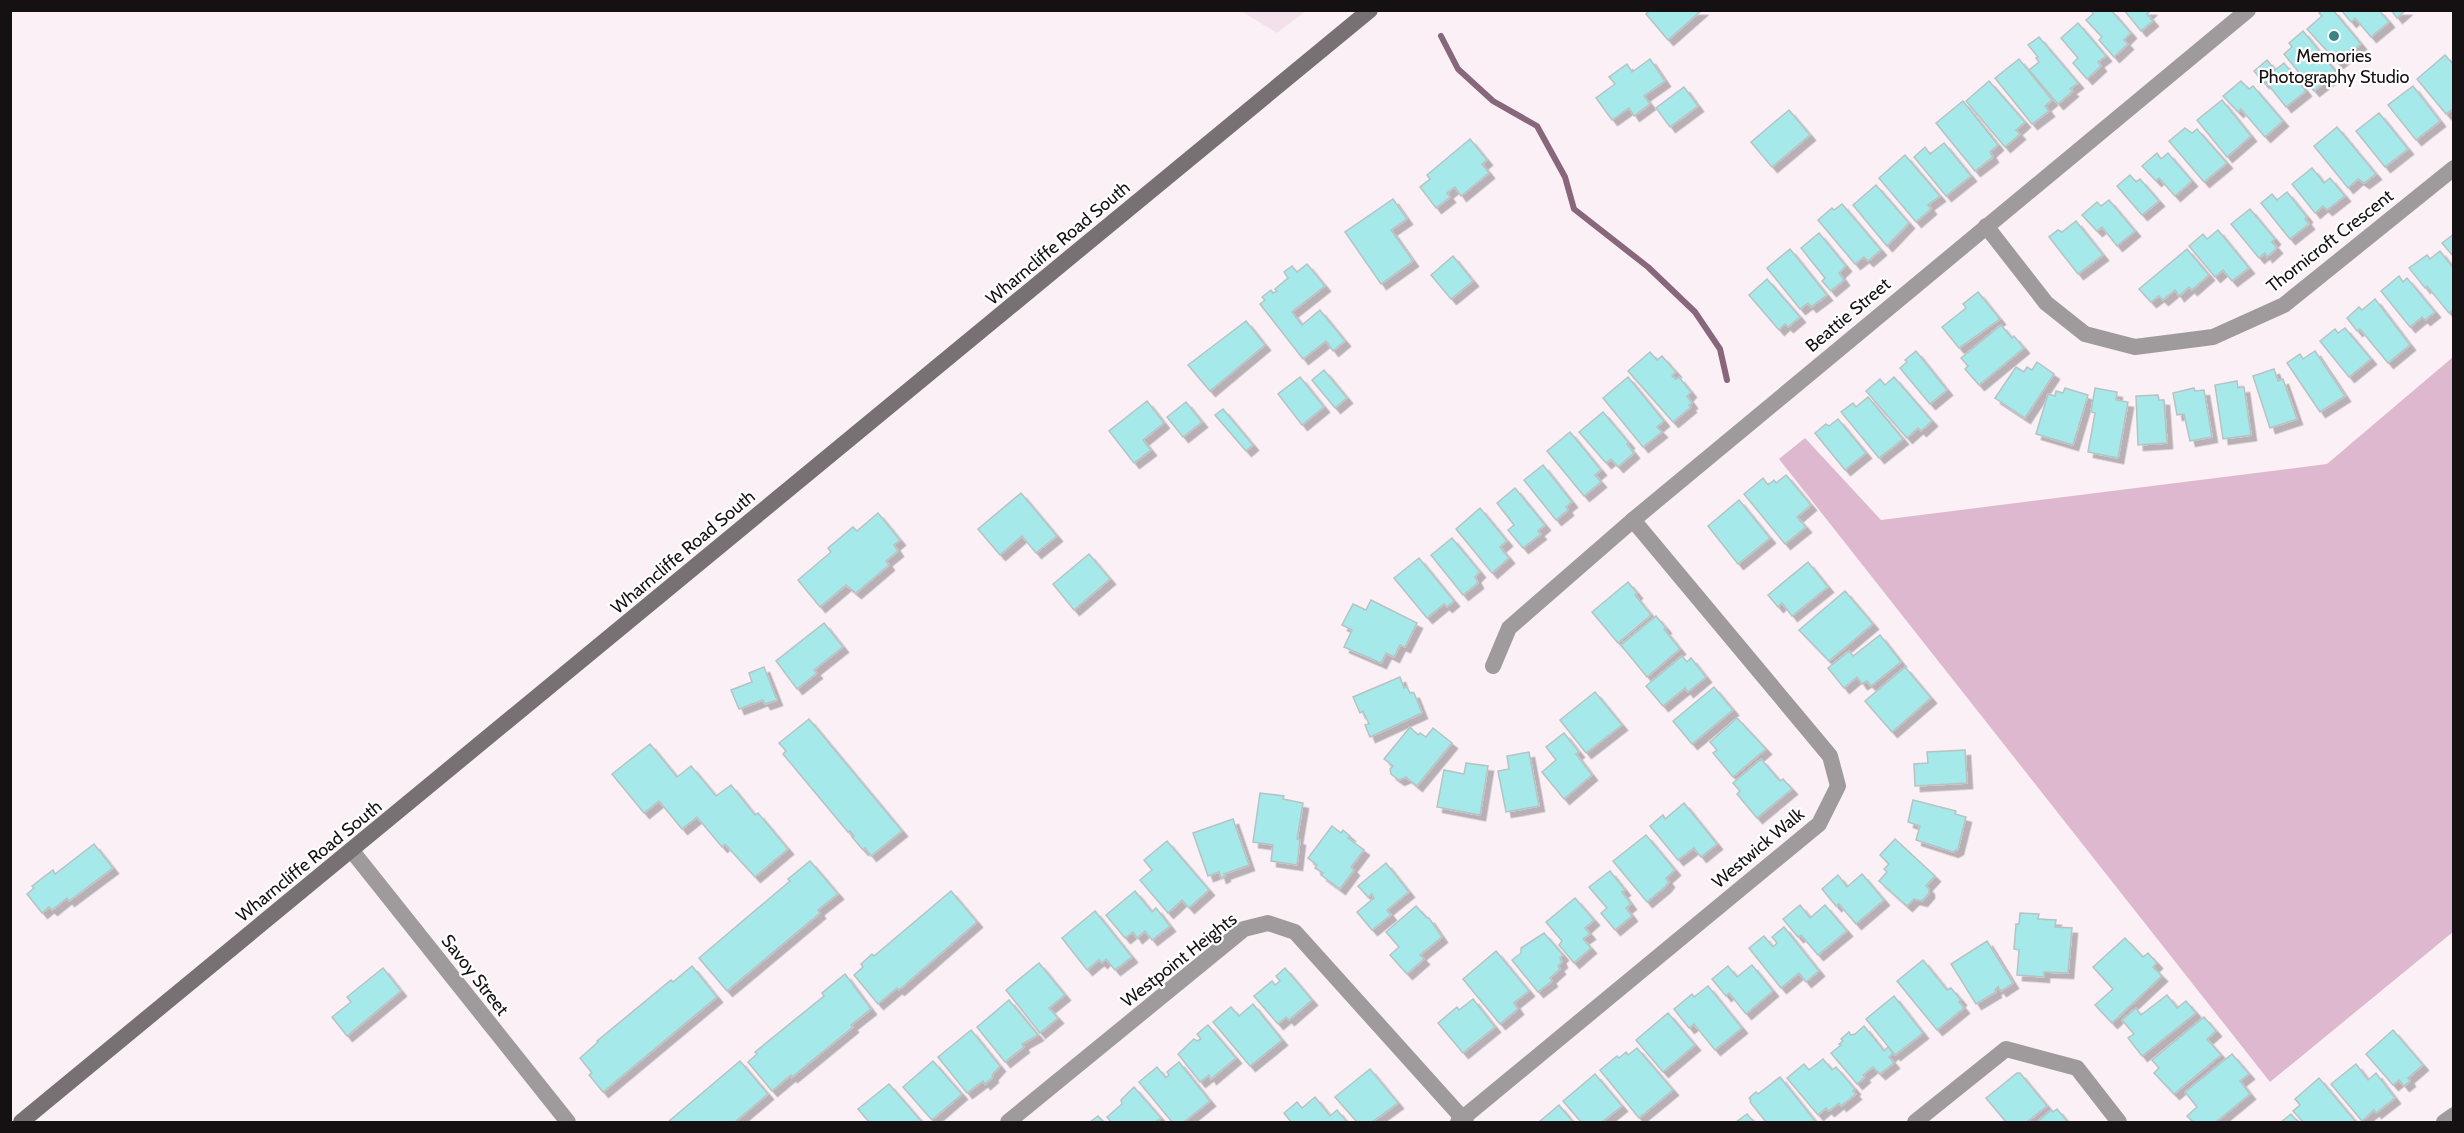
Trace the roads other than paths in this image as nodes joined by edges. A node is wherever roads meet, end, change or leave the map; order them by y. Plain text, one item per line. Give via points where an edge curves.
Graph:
1 (1370, 10) edge
2 (2248, 10) edge
3 (2454, 168) edge
4 (1986, 226) junction
5 (1633, 520) junction
6 (1493, 666) dead end
7 (352, 851) junction
8 (2454, 1115) edge
9 (1462, 1121) edge
10 (21, 1122) edge
11 (568, 1122) edge
12 (1008, 1122) edge
13 (1915, 1122) edge
14 (2120, 1122) edge
15 (2444, 1122) edge

1 - 7 main road, Wharncliffe Road South
2 - 4 street, Beattie Street
3 - 4 street, Thornicroft Crescent via 2284,305 2213,336 2146,345 2085,334 2046,303
4 - 5 street, Beattie Street
5 - 6 street, Beattie Street via 1509,628
5 - 9 street, Westwick Walk via 1830,756 1838,786 1819,824
7 - 10 main road, Wharncliffe Road South
7 - 11 street, Savoy Street
8 - 15 street
9 - 12 street, Westpoint Heights via 1295,932 1268,922 1244,929
13 - 14 street via 2006,1049 2077,1068

